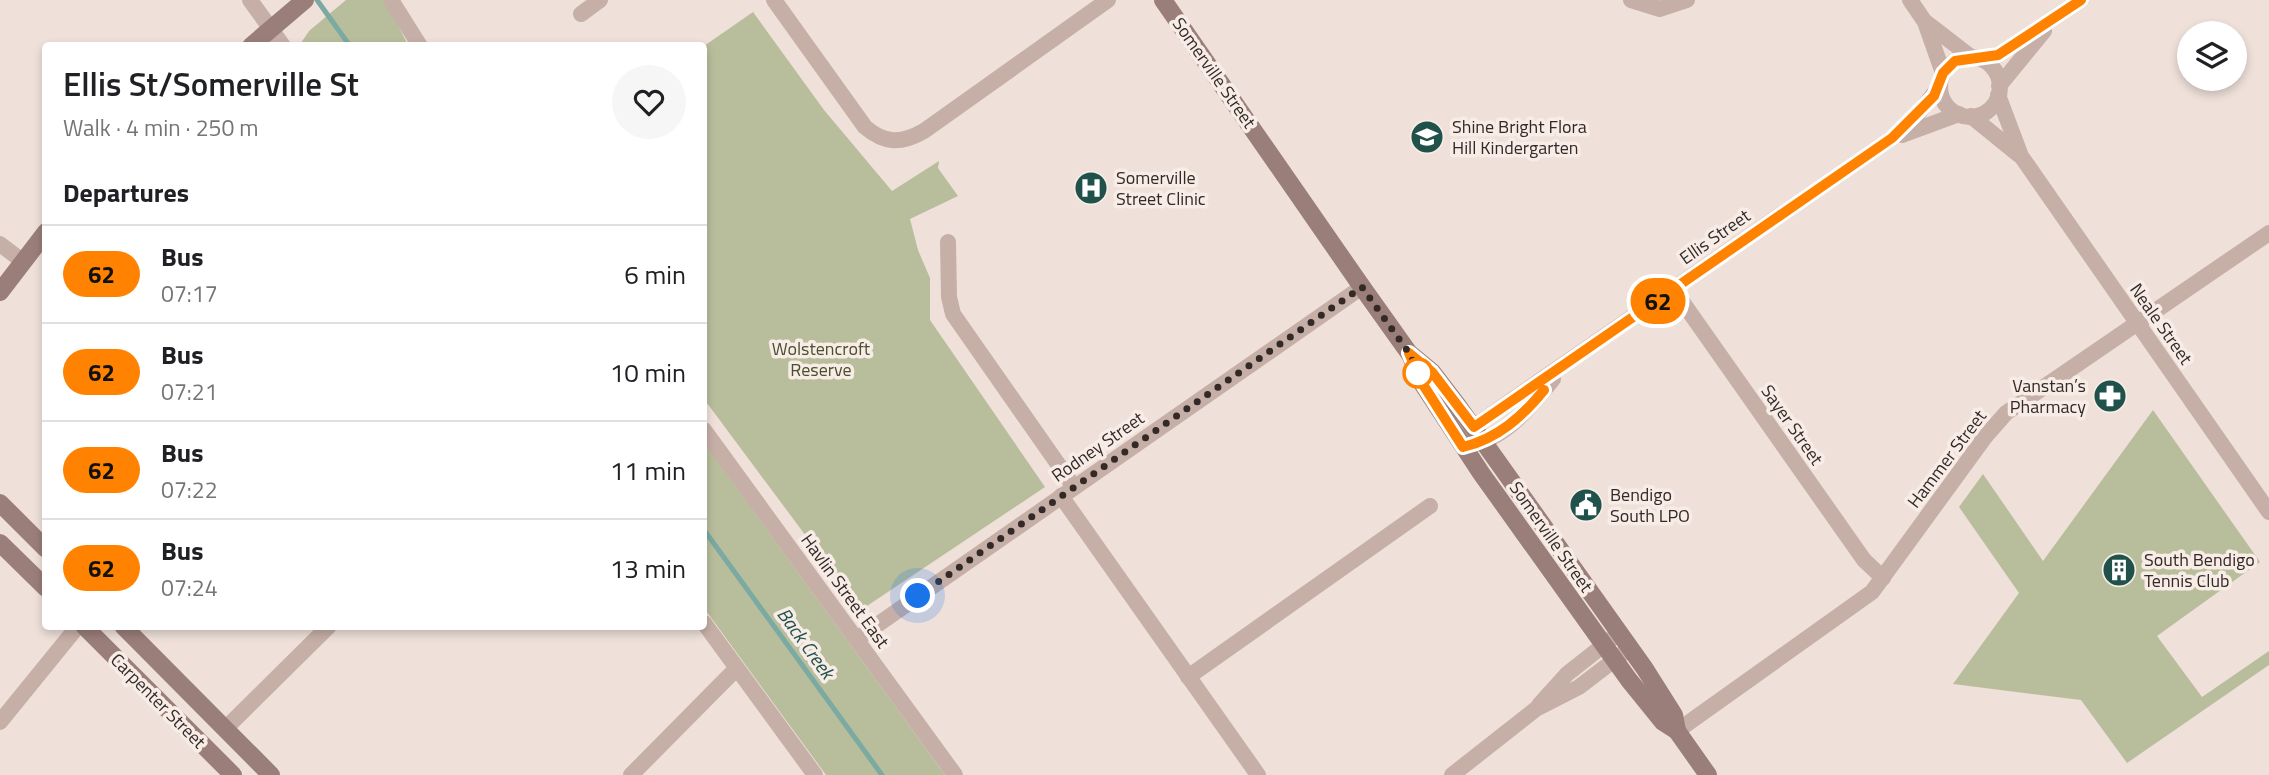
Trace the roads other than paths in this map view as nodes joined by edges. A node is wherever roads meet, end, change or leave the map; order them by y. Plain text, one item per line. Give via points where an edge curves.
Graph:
1 (250, 0) edge
2 (391, 0) edge
3 (600, 0) edge
4 (774, 0) edge
5 (1108, 0) edge
6 (1163, 0) edge
7 (1631, 0) edge
8 (1687, 0) edge
9 (1910, 0) edge
10 (2081, 0) edge
11 (299, 5) edge
12 (581, 14) dead end
13 (2052, 21) junction
14 (1925, 22) junction
15 (271, 29) junction
16 (256, 42) edge
17 (280, 42) edge
18 (417, 42) edge
19 (1976, 58) junction
20 (1942, 80) junction
21 (1999, 90) junction
22 (1965, 115) junction
23 (1892, 138) junction
24 (2021, 156) junction
25 (2269, 233) edge
26 (42, 236) edge
27 (948, 242) dead end
28 (0, 244) edge
29 (21, 260) junction
30 (1362, 287) junction
31 (1674, 290) junction
32 (0, 292) edge
33 (2137, 324) junction
34 (1409, 353) junction
35 (707, 434) edge
36 (1479, 435) junction
37 (1463, 447) junction
38 (1068, 492) junction
39 (0, 503) edge
40 (1430, 506) dead end
41 (2269, 512) edge
42 (0, 543) edge
43 (42, 545) edge
44 (1883, 578) junction
45 (42, 584) edge
46 (707, 628) edge
47 (75, 630) edge
48 (88, 630) edge
49 (127, 630) edge
50 (324, 630) edge
51 (1619, 633) junction
52 (857, 639) junction
53 (1603, 645) junction
54 (1630, 648) junction
55 (1614, 660) junction
56 (736, 669) junction
57 (1188, 677) junction
58 (1536, 709) junction
59 (0, 722) edge
60 (225, 729) junction
61 (1678, 732) junction
62 (233, 775) edge
63 (271, 775) edge
64 (631, 775) edge
65 (815, 775) edge
66 (955, 775) edge
67 (1258, 775) edge
68 (1452, 775) edge
69 (1708, 775) edge

1 - 15 street
2 - 18 street
3 - 12 street
4 - 5 street via 865,127 888,141 906,140 924,131
6 - 30 street, Somerville Street
7 - 8 street via 1660,9
9 - 14 street
10 - 13 street
11 - 15 street
13 - 19 street via 1998,55
13 - 21 street
14 - 19 street
14 - 20 street
15 - 16 street
15 - 17 street
19 - 20 street via 1955,61
19 - 21 street via 1994,70
20 - 22 street via 1945,103
20 - 23 street, Ellis Street via 1920,111
21 - 22 street via 1988,110
21 - 24 street, Neale Street
22 - 23 street, Ellis Street
22 - 24 street, Neale Street
23 - 31 street, Ellis Street
24 - 33 street, Neale Street
25 - 33 street, Hammer Street
26 - 29 street
27 - 38 street via 953,314
28 - 29 street
29 - 32 street
30 - 34 street, Somerville Street
30 - 38 street, Rodney Street
31 - 36 street, Ellis Street via 1561,369
31 - 44 street, Sayer Street via 1864,560
33 - 41 street, Neale Street
33 - 44 street, Hammer Street via 1995,424
34 - 36 street, Somerville Street via 1432,372
34 - 37 street, Somerville Street via 1422,383
35 - 52 street, Havlin Street East
36 - 37 street, Ellis Street
36 - 51 street, Somerville Street
37 - 53 street, Somerville Street
38 - 52 street, Rodney Street
38 - 57 street
39 - 43 street
40 - 57 street
42 - 45 street
44 - 61 street, Hammer Street via 1863,600
46 - 56 street
47 - 59 street
48 - 62 street, Carpenter Street
49 - 60 street, Carpenter Street
50 - 60 street
51 - 53 street
51 - 54 street, Somerville Street
52 - 66 street, Havlin Street East
53 - 55 street, Somerville Street
53 - 58 street via 1560,680
54 - 55 street
54 - 61 street, Somerville Street via 1674,715
55 - 58 street via 1580,687
55 - 61 street, Somerville Street via 1663,722
56 - 64 street
56 - 65 street
57 - 67 street
58 - 68 street
60 - 63 street, Carpenter Street
61 - 69 street, Somerville Street

